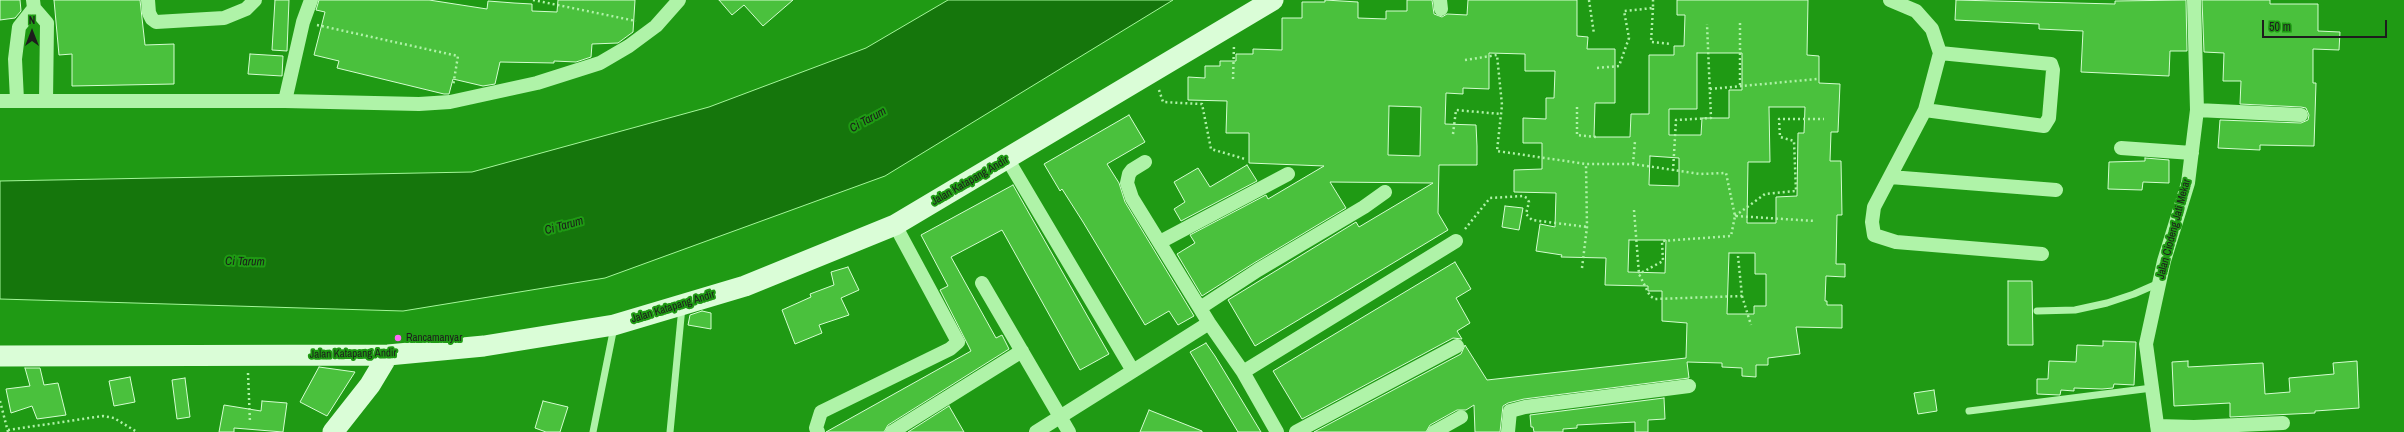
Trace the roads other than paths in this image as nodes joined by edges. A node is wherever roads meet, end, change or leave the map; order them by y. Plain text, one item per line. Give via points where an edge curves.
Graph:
1 (148, 0) edge
2 (311, 0) edge
3 (679, 0) edge
4 (1273, 0) edge
5 (1890, 0) edge
6 (2194, 0) edge
7 (248, 3) edge
8 (33, 4) edge
9 (1940, 53) junction
10 (17, 100) junction
11 (0, 101) edge
12 (46, 101) junction
13 (285, 101) junction
14 (1925, 110) junction
15 (2197, 110) junction
16 (2301, 114) dead end
17 (2121, 148) dead end
18 (2192, 153) junction
19 (1008, 160) junction
20 (1145, 162) dead end
21 (1288, 174) dead end
22 (1890, 177) junction
23 (2056, 190) dead end
24 (1385, 192) dead end
25 (895, 225) junction
26 (1456, 241) road end
27 (1160, 242) junction
28 (2042, 254) dead end
29 (982, 283) dead end
30 (2159, 283) junction
31 (682, 304) junction
32 (1200, 308) junction
33 (2037, 311) dead end
34 (1209, 323) junction
35 (614, 325) junction
36 (1457, 346) dead end
37 (1022, 352) junction
38 (388, 354) junction
39 (0, 356) edge
40 (1133, 371) junction
41 (1243, 372) junction
42 (1688, 386) dead end
43 (2152, 388) junction
44 (1970, 412) dead end
45 (1061, 416) junction
46 (1461, 417) dead end
47 (2283, 423) dead end
48 (2157, 429) edge
49 (333, 432) edge
50 (593, 432) edge
51 (670, 432) edge
52 (818, 432) edge
53 (892, 432) edge
54 (1036, 432) edge
55 (1069, 432) edge
56 (1277, 432) edge
57 (1296, 432) edge
58 (1434, 432) edge
59 (1508, 432) edge

1 - 7 street via 149,13 156,22 224,18
2 - 13 street via 303,22
3 - 13 street via 656,26 600,63 537,83 450,102 419,104
4 - 19 street, Jalan Katapang Andir
5 - 9 street via 1916,11 1932,29
6 - 15 street, Jalan Ciodeng Jati Mekar
8 - 10 street via 19,27 15,59
8 - 12 street via 46,23
9 - 14 street
9 - 14 street via 2051,64 2054,70 2049,118 2044,126
10 - 11 street
10 - 12 street
12 - 13 street
14 - 22 street
15 - 16 street
15 - 18 street, Jalan Ciodeng Jati Mekar
17 - 18 street
18 - 30 street, Jalan Ciodeng Jati Mekar via 2188,182
19 - 25 street, Jalan Katapang Andir
19 - 40 street
20 - 27 street via 1132,170 1127,183 1132,198
21 - 27 street
22 - 23 street
22 - 28 street via 1874,207 1874,234 1896,242
24 - 32 street
25 - 31 street, Jalan Katapang Andir via 745,286
25 - 52 street via 958,342 950,349 821,412 816,428
26 - 41 street
27 - 32 street
29 - 37 street
30 - 33 lane via 2134,294 2081,308
30 - 43 street, Jalan Ciodeng Jati Mekar via 2146,344
31 - 35 street, Jalan Katapang Andir
31 - 51 lane
32 - 34 street
34 - 40 street
34 - 41 street
35 - 38 street, Jalan Katapang Andir via 484,346
35 - 50 lane
36 - 57 street
37 - 45 street
37 - 53 street
38 - 39 street, Jalan Katapang Andir
38 - 49 street via 370,386
40 - 45 street
41 - 56 street
42 - 59 street via 1525,407 1510,411
43 - 44 lane
43 - 48 street, Jalan Ciodeng Jati Mekar
45 - 54 street
45 - 55 street
46 - 58 street
47 - 48 street

